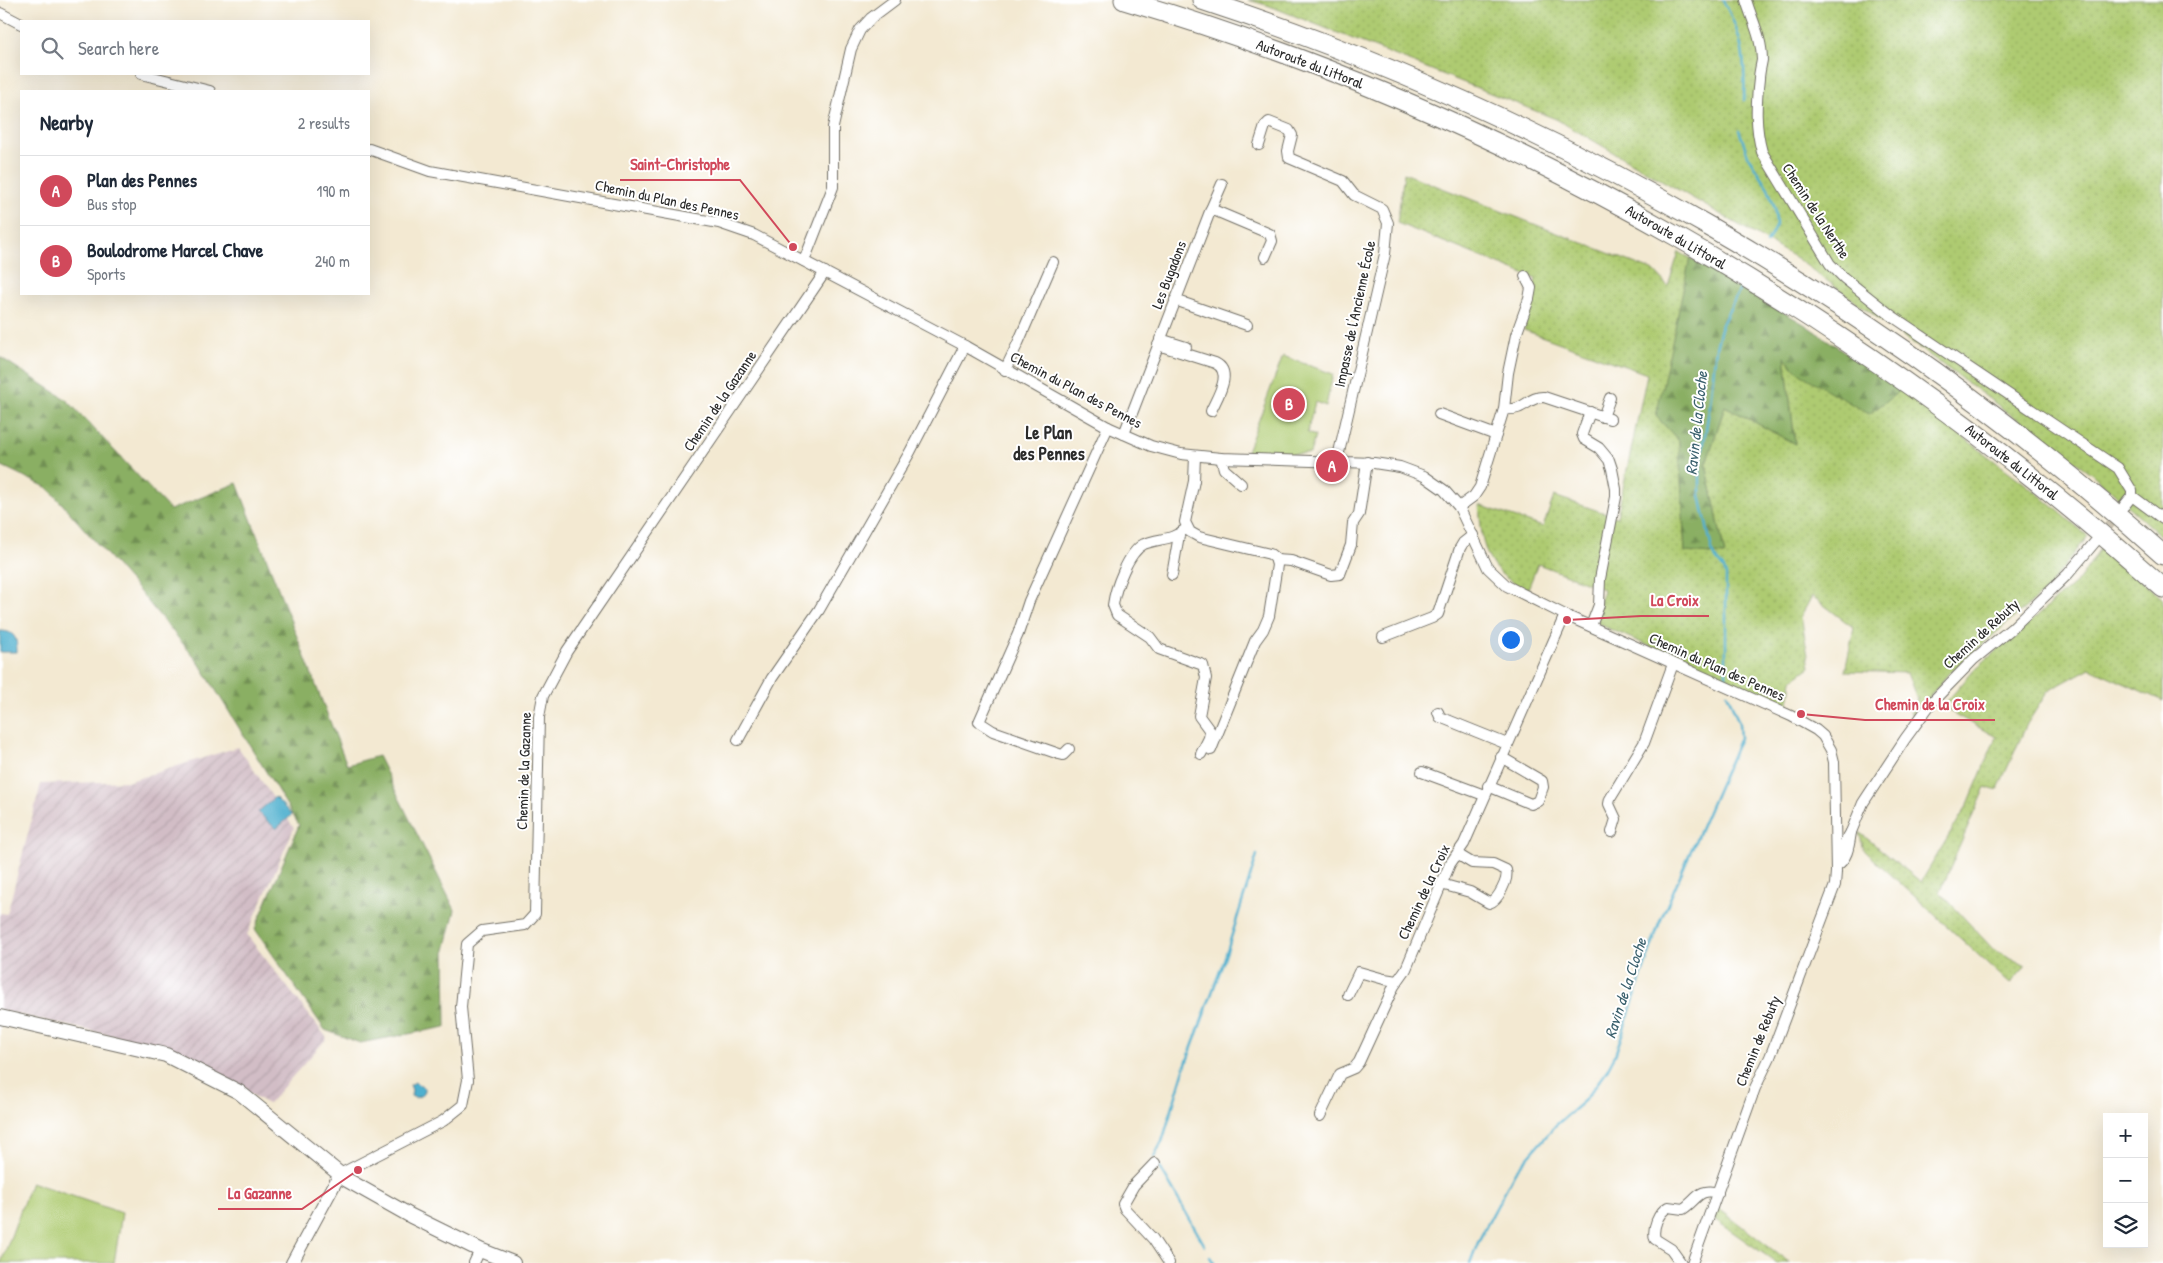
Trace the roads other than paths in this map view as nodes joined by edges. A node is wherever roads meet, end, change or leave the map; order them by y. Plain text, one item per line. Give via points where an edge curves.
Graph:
1 (895, 0) edge
2 (1124, 0) edge
3 (1202, 0) edge
4 (1746, 0) edge
5 (0, 13) edge
6 (20, 23) edge
7 (145, 75) edge
8 (206, 90) edge
9 (1259, 145) dead end
10 (370, 150) edge
11 (1222, 184) dead end
12 (1211, 208) junction
13 (1265, 257) dead end
14 (804, 261) junction
15 (1053, 262) dead end
16 (825, 272) junction
17 (1525, 276) dead end
18 (1175, 300) junction
19 (1247, 324) dead end
20 (1159, 342) junction
21 (965, 346) junction
22 (1226, 360) dead end
23 (1005, 370) junction
24 (1610, 398) dead end
25 (1504, 409) junction
26 (1211, 412) dead end
27 (1590, 412) junction
28 (1439, 414) dead end
29 (1108, 427) junction
30 (1124, 434) junction
31 (1496, 435) junction
32 (1195, 456) junction
33 (1221, 458) junction
34 (1337, 461) junction
35 (1367, 462) junction
36 (1241, 484) dead end
37 (2132, 496) junction
38 (2124, 506) tunnel mouth
39 (1459, 507) junction
40 (2163, 520) edge
41 (1183, 532) junction
42 (1473, 535) junction
43 (2095, 542) tunnel mouth
44 (2163, 554) edge
45 (1276, 560) junction
46 (1172, 575) dead end
47 (2163, 588) edge
48 (1565, 615) junction
49 (1591, 626) junction
50 (1383, 637) dead end
51 (1674, 664) junction
52 (1438, 712) dead end
53 (738, 740) dead end
54 (1507, 744) junction
55 (1069, 749) dead end
56 (1501, 757) junction
57 (1422, 772) dead end
58 (1486, 791) junction
59 (1612, 832) dead end
60 (1851, 832) junction
61 (1836, 852) junction
62 (1457, 854) junction
63 (1836, 866) junction
64 (1441, 884) junction
65 (1397, 981) junction
66 (1348, 995) dead end
67 (0, 1017) edge
68 (1320, 1116) dead end
69 (1155, 1162) dead end
70 (340, 1174) junction
71 (1718, 1193) junction
72 (480, 1250) junction
73 (292, 1263) edge
74 (474, 1263) edge
75 (513, 1263) edge
76 (1169, 1263) edge
77 (1682, 1263) edge
78 (1692, 1263) edge

1 - 14 street via 860,30 851,49 833,127 833,187
2 - 47 highway, Autoroute du Littoral via 1253,42 1353,80 1534,160 1687,242 1841,337 1974,430
3 - 44 highway, Autoroute du Littoral via 1272,23 1443,91 1540,136 1681,210 1854,315 1988,409
4 - 37 street, Chemin de la Nerthe via 1761,46 1756,111 1762,152 1821,250 1844,278 1892,316 2118,468 2130,486
5 - 6 street
7 - 8 street
9 - 34 street, Impasse de l'Ancienne École via 1269,122 1289,130 1292,135 1287,153 1289,158 1343,181 1352,193 1382,209 1388,223 1384,254
10 - 14 street, Chemin du Plan des Pennes via 430,170 719,223 754,235
11 - 12 street, Les Bugadons
12 - 13 street via 1270,234 1272,241
12 - 18 street, Les Bugadons
14 - 16 street, Chemin du Plan des Pennes
15 - 23 street
16 - 21 street, Chemin du Plan des Pennes
16 - 70 street, Chemin de la Gazanne via 567,651 543,696 539,717 535,914 525,926 482,931 467,944 462,1007 468,1080 464,1105 443,1121
17 - 25 street via 1531,293 1516,335
18 - 19 street
18 - 20 street, Les Bugadons
20 - 22 street
20 - 26 street via 1222,368 1224,380
20 - 30 street, Les Bugadons
21 - 23 street, Chemin du Plan des Pennes
21 - 53 street via 860,541 819,610 772,678
23 - 29 street, Chemin du Plan des Pennes
24 - 27 street via 1607,418
25 - 27 street via 1517,410 1541,396
25 - 31 street
27 - 49 street via 1582,434 1609,460 1616,497 1600,579 1599,605
28 - 31 street
29 - 30 street, Chemin du Plan des Pennes
29 - 55 street via 1029,601 979,722 993,731 1058,754 1063,755
30 - 32 street, Chemin du Plan des Pennes via 1159,448
31 - 39 street via 1480,487
32 - 33 street, Chemin du Plan des Pennes
32 - 41 street via 1194,481
33 - 34 street, Chemin du Plan des Pennes
33 - 36 street via 1224,469
34 - 35 street, Chemin du Plan des Pennes
35 - 39 street, Chemin du Plan des Pennes via 1400,467 1424,476 1444,490
35 - 45 street via 1359,514 1353,523 1351,545 1340,574 1331,575 1291,561
37 - 38 street
37 - 40 street
39 - 42 street, Chemin du Plan des Pennes
41 - 45 street via 1270,554
41 - 45 street via 1138,548 1128,562 1113,605 1117,615 1150,636 1159,649 1200,663 1206,670 1199,716 1210,734 1206,752 1269,616
41 - 46 street
42 - 48 street, Chemin du Plan des Pennes via 1488,568 1500,581
42 - 50 street via 1460,548 1438,614
43 - 60 street, Chemin de Rebuty via 2068,574 2011,629 1974,659 1932,702 1863,803
48 - 49 street, Chemin du Plan des Pennes
48 - 54 street, Chemin de la Croix
49 - 51 street, Chemin du Plan des Pennes
51 - 59 street via 1644,743 1610,799 1616,820
51 - 61 street, Chemin du Plan des Pennes via 1806,724 1823,736 1834,762
52 - 54 street via 1440,717
54 - 56 street, Chemin de la Croix
56 - 58 street, Chemin de la Croix
56 - 58 street via 1540,779 1543,787 1538,800 1531,804
57 - 58 street
58 - 62 street, Chemin de la Croix
60 - 61 street, Chemin de Rebuty
60 - 63 street, Chemin de Rebuty via 1847,853
61 - 63 street, Chemin du Plan des Pennes
62 - 64 street, Chemin de la Croix
62 - 64 street via 1472,864 1493,864 1506,870 1507,876 1496,899 1489,903 1470,892
63 - 71 street, Chemin de Rebuty via 1833,889 1770,1057 1755,1088
64 - 65 street, Chemin de la Croix via 1406,969
65 - 66 street via 1360,972
65 - 68 street, Chemin de la Croix via 1359,1062 1340,1074
67 - 70 main road via 166,1055 239,1092
69 - 76 street via 1134,1185 1123,1204
70 - 72 main road via 411,1216
70 - 73 street
71 - 77 street via 1703,1192 1683,1209 1668,1207 1661,1212 1654,1229 1655,1239 1671,1249
71 - 78 street, Chemin de Rebuty
72 - 74 street
72 - 75 main road

